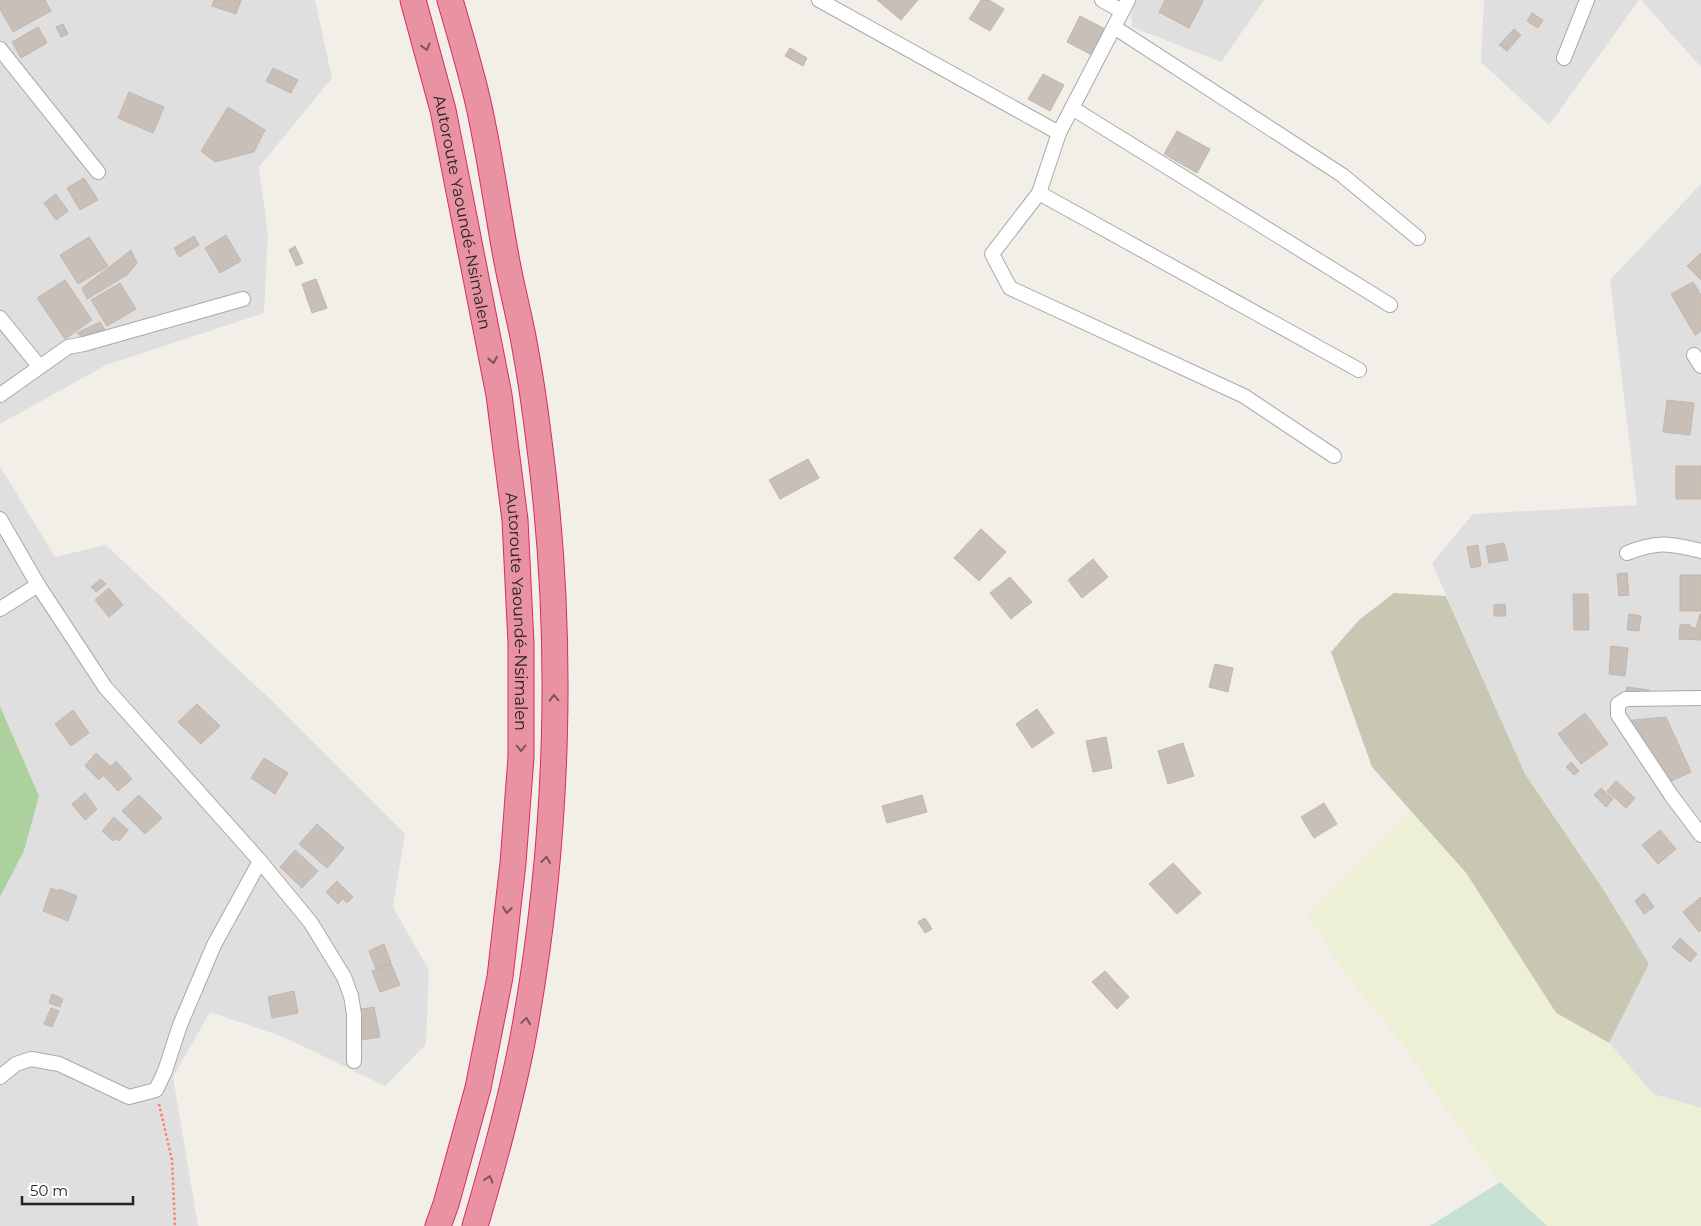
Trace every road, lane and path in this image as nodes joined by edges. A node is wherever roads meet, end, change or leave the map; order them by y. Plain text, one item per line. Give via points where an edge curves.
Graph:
1 (413, 0) edge
2 (450, 0) edge
3 (820, 0) edge
4 (1102, 0) edge
5 (1587, 0) edge
6 (1125, 5) edge
7 (1114, 27) junction
8 (0, 49) edge
9 (1564, 58) dead end
10 (1072, 108) junction
11 (1059, 133) junction
12 (98, 172) dead end
13 (1039, 193) junction
14 (1418, 238) dead end
15 (242, 299) dead end
16 (1390, 305) dead end
17 (0, 318) edge
18 (39, 366) junction
19 (1358, 370) dead end
20 (0, 395) edge
21 (1334, 456) dead end
22 (0, 519) edge
23 (1701, 551) edge
24 (1626, 553) dead end
25 (38, 585) junction
26 (0, 609) edge
27 (1701, 698) edge
28 (1701, 835) edge
29 (260, 861) junction
30 (354, 1060) dead end
31 (0, 1078) edge
32 (156, 1090) junction
33 (175, 1226) edge
34 (438, 1226) edge
35 (475, 1226) edge

1 -> 34 highway, Autoroute Yaoundé-Nsimalen via 443,110 499,395 515,520 521,644 521,757 500,977 478,1088
35 -> 2 highway, Autoroute Yaoundé-Nsimalen via 498,1152 524,1033 550,828 555,727 548,528 525,345 478,103
3 - 11 street
4 - 6 street
5 - 9 street
6 - 7 street
7 - 10 street
7 - 14 street via 1342,175
8 - 12 street
10 - 11 street
10 - 16 street
11 - 13 street
13 - 19 street
13 - 21 street via 992,254 1010,288 1244,396
15 - 18 street via 68,347
17 - 18 street
18 - 20 street
22 - 25 street
23 - 24 street via 1662,544 1646,545
25 - 26 street
25 - 29 street via 105,686
27 - 28 street via 1626,699 1618,704 1618,715
29 - 30 street via 311,923 344,977 354,1014
29 - 32 street via 214,945
31 - 32 street via 16,1064 31,1059 59,1064 129,1097
32 - 33 path via 172,1160

